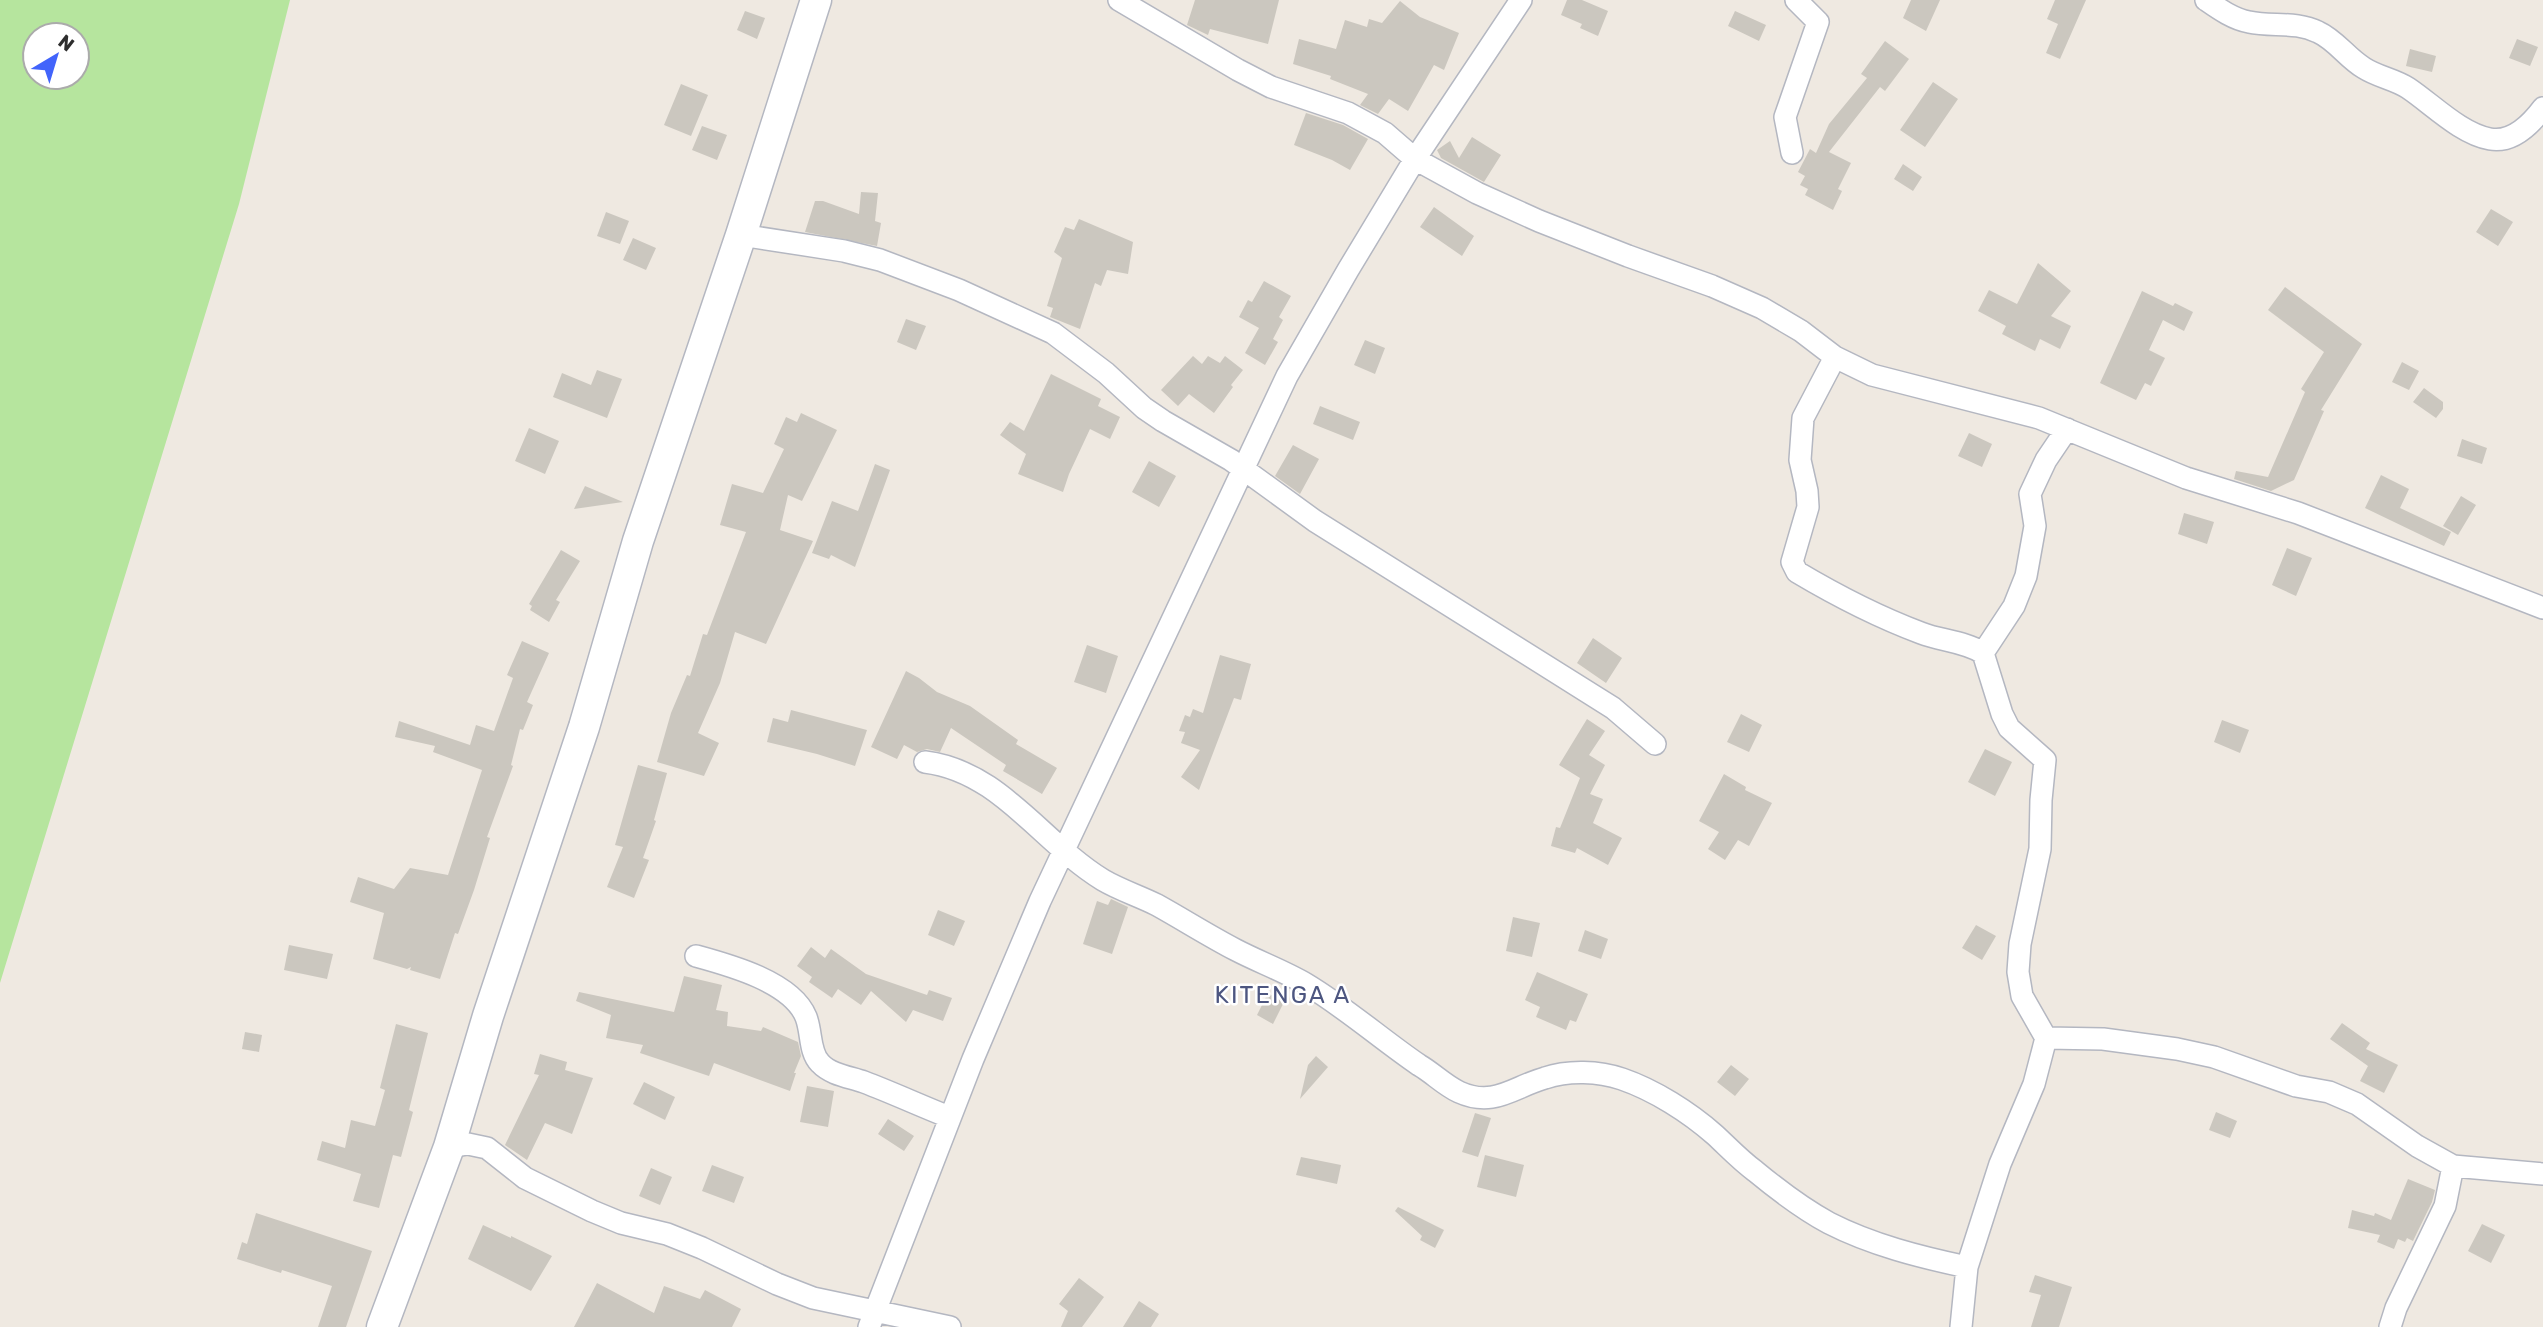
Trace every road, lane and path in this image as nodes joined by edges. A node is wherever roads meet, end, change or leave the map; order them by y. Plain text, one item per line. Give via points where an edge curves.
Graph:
1 (816, 0) edge
2 (1119, 0) edge
3 (1521, 0) edge
4 (1796, 0) edge
5 (2206, 0) edge
6 (2543, 108) edge
7 (1792, 153) dead end
8 (1415, 159) junction
9 (741, 235) junction
10 (1835, 357) junction
11 (2067, 429) junction
12 (1244, 470) junction
13 (2543, 608) edge
14 (1983, 653) junction
15 (1655, 744) dead end
16 (925, 762) dead end
17 (1063, 851) junction
18 (696, 956) dead end
19 (2046, 1038) junction
20 (949, 1118) junction
21 (449, 1147) junction
22 (2453, 1166) junction
23 (2543, 1174) edge
24 (1967, 1267) junction
25 (872, 1320) edge
26 (382, 1327) edge
27 (950, 1327) edge
28 (1961, 1327) edge
29 (2390, 1327) edge

1 - 9 main road
2 - 8 street via 1271,87 1348,113 1385,133
3 - 8 street
4 - 7 street via 1818,22 1785,117
5 - 6 street via 2248,22 2319,32 2363,68 2396,81 2465,129 2491,140 2520,132
8 - 10 street via 1538,221 1762,308
8 - 12 street via 1287,376
9 - 12 street via 880,260 1033,323 1106,373 1144,408
9 - 21 main road via 638,541 584,727
10 - 11 street via 1872,376
10 - 14 street via 1803,418 1800,460 1808,507 1792,562 1797,572 1893,621
11 - 13 street via 2186,478 2298,513
11 - 14 street via 2030,494 2035,526 2026,576 2014,606
12 - 15 street via 1327,528 1614,708
12 - 17 street
14 - 19 street via 2009,728 2045,760 2040,849 2018,972 2022,996
16 - 17 street via 969,774 999,792
17 - 20 street
17 - 24 street via 1105,881 1335,1002 1461,1093 1491,1098 1546,1077 1571,1073 1619,1078 1692,1117 1753,1170 1829,1223 1883,1245
18 - 20 street via 731,965 795,1000 805,1015 813,1054 821,1065
19 - 22 street via 2103,1039 2177,1049 2329,1092 2357,1104
19 - 24 street via 2034,1084 2000,1164
20 - 25 street
21 - 25 street via 487,1148 525,1178 602,1215 702,1248 777,1284
21 - 26 main road
22 - 23 street
22 - 29 street via 2445,1206
24 - 28 street
25 - 27 street

